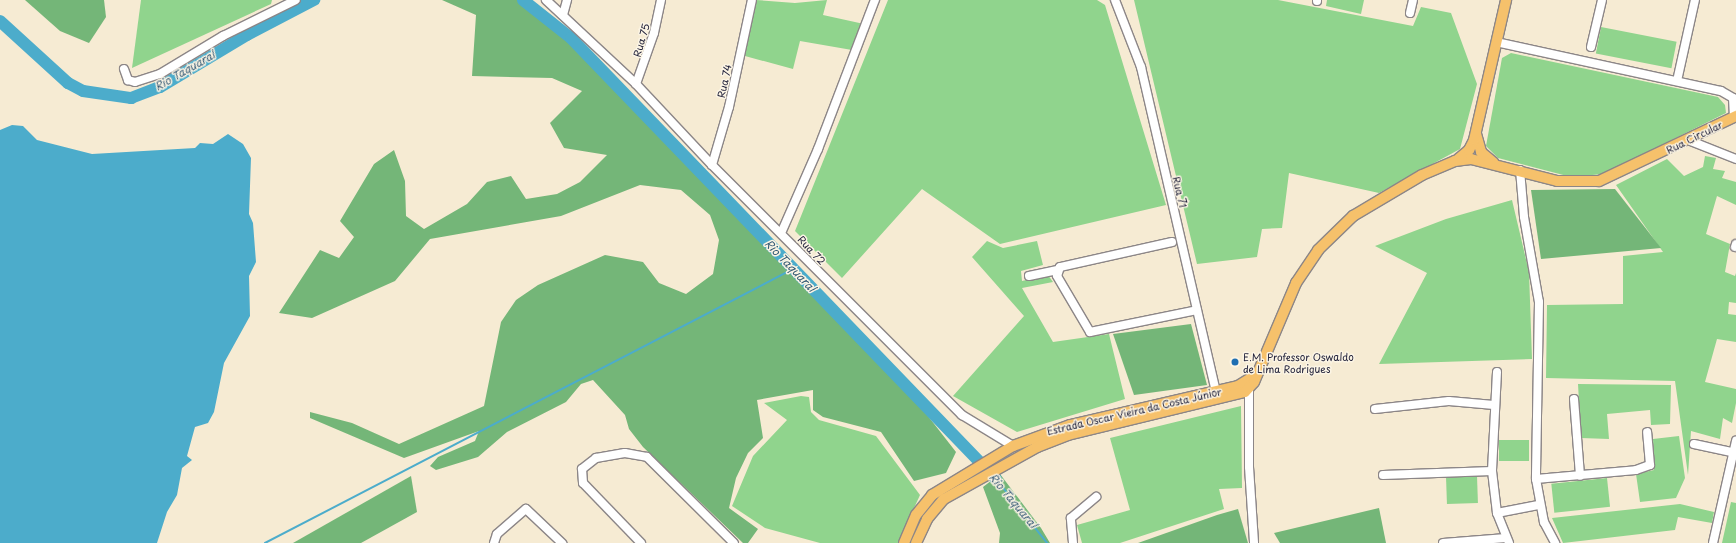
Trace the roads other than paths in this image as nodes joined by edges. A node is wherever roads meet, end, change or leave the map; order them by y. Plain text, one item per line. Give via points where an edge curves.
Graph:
1 (296, 0) edge
2 (546, 0) edge
3 (566, 0) edge
4 (661, 0) edge
5 (752, 0) edge
6 (876, 0) edge
7 (1117, 0) edge
8 (1413, 0) edge
9 (1506, 0) edge
10 (1602, 0) edge
11 (1695, 0) edge
12 (1410, 13) dead end
13 (563, 15) junction
14 (1496, 42) junction
15 (1591, 47) dead end
16 (124, 69) dead end
17 (1677, 81) junction
18 (636, 84) junction
19 (1735, 116) edge
20 (1476, 134) junction
21 (1688, 140) junction
22 (1736, 159) edge
23 (1455, 161) junction
24 (1493, 163) junction
25 (712, 165) junction
26 (1520, 170) junction
27 (782, 232) junction
28 (1172, 242) dead end
29 (1057, 270) junction
30 (1029, 276) dead end
31 (1197, 310) junction
32 (1258, 372) junction
33 (1497, 372) dead end
34 (1249, 388) junction
35 (1216, 392) junction
36 (1574, 399) dead end
37 (1494, 405) junction
38 (1375, 409) dead end
39 (1647, 432) dead end
40 (1736, 441) edge
41 (1694, 444) dead end
42 (1013, 446) junction
43 (1735, 453) edge
44 (1492, 471) junction
45 (1383, 475) dead end
46 (1580, 476) junction
47 (1536, 479) junction
48 (1096, 497) dead end
49 (1538, 505) junction
50 (1497, 513) junction
51 (1507, 541) edge
52 (494, 543) edge
53 (562, 543) edge
54 (641, 543) edge
55 (734, 543) edge
56 (904, 543) edge
57 (916, 543) edge
58 (1073, 543) edge
59 (1254, 543) edge
60 (1443, 543) edge
61 (1555, 543) edge
62 (1713, 543) edge

1 - 16 street via 223,36 160,74 135,82 128,80
2 - 13 street, Rua 72
3 - 13 street
4 - 18 street, Rua 75 via 654,33
5 - 25 street, Rua 74 via 729,107
6 - 27 street via 821,142
7 - 31 street, Rua 71 via 1141,68
8 - 12 street
9 - 14 main road
10 - 15 street
11 - 17 street
13 - 18 street, Rua 72
14 - 17 street, Rua Circular
14 - 20 main road
17 - 19 street, Rua Circular via 1728,93 1734,102
18 - 25 street, Rua 72
19 - 21 main road, Rua Circular
20 - 23 main road via 1469,150
20 - 24 main road via 1481,152
21 - 22 street
21 - 26 main road, Rua Circular via 1599,181 1567,182
23 - 24 main road, Rua Circular
23 - 32 main road, Estrada Oscar Vieira da Costa Júnior via 1385,196 1329,237 1296,284
24 - 26 main road, Rua Circular
25 - 27 street, Rua 72
26 - 47 street via 1524,217 1539,302
27 - 42 street, Rua 72 via 962,415
28 - 29 street
29 - 30 street
29 - 31 street via 1085,328 1090,332
31 - 35 street, Rua 71
32 - 34 main road, Estrada Oscar Vieira da Costa Júnior
32 - 35 main road, Estrada Oscar Vieira da Costa Júnior via 1242,384
33 - 37 street
34 - 57 main road, Estrada Oscar Vieira da Costa Júnior via 1236,397 1068,435 1003,465 938,505
34 - 59 street via 1249,467
35 - 42 main road, Estrada Oscar Vieira da Costa Júnior via 1062,427
36 - 46 street
37 - 38 street via 1449,401
37 - 44 street
39 - 46 street via 1650,465 1636,470
40 - 43 street
41 - 43 street
42 - 56 main road, Estrada Oscar Vieira da Costa Júnior via 973,468 928,500
43 - 62 street
44 - 45 street
44 - 50 street
46 - 47 street
47 - 49 street
48 - 58 street via 1071,518
49 - 50 street
49 - 61 street
50 - 51 street
51 - 60 street
52 - 53 street via 498,534 526,510
54 - 55 street via 583,483 582,468 596,458 625,453 647,457

